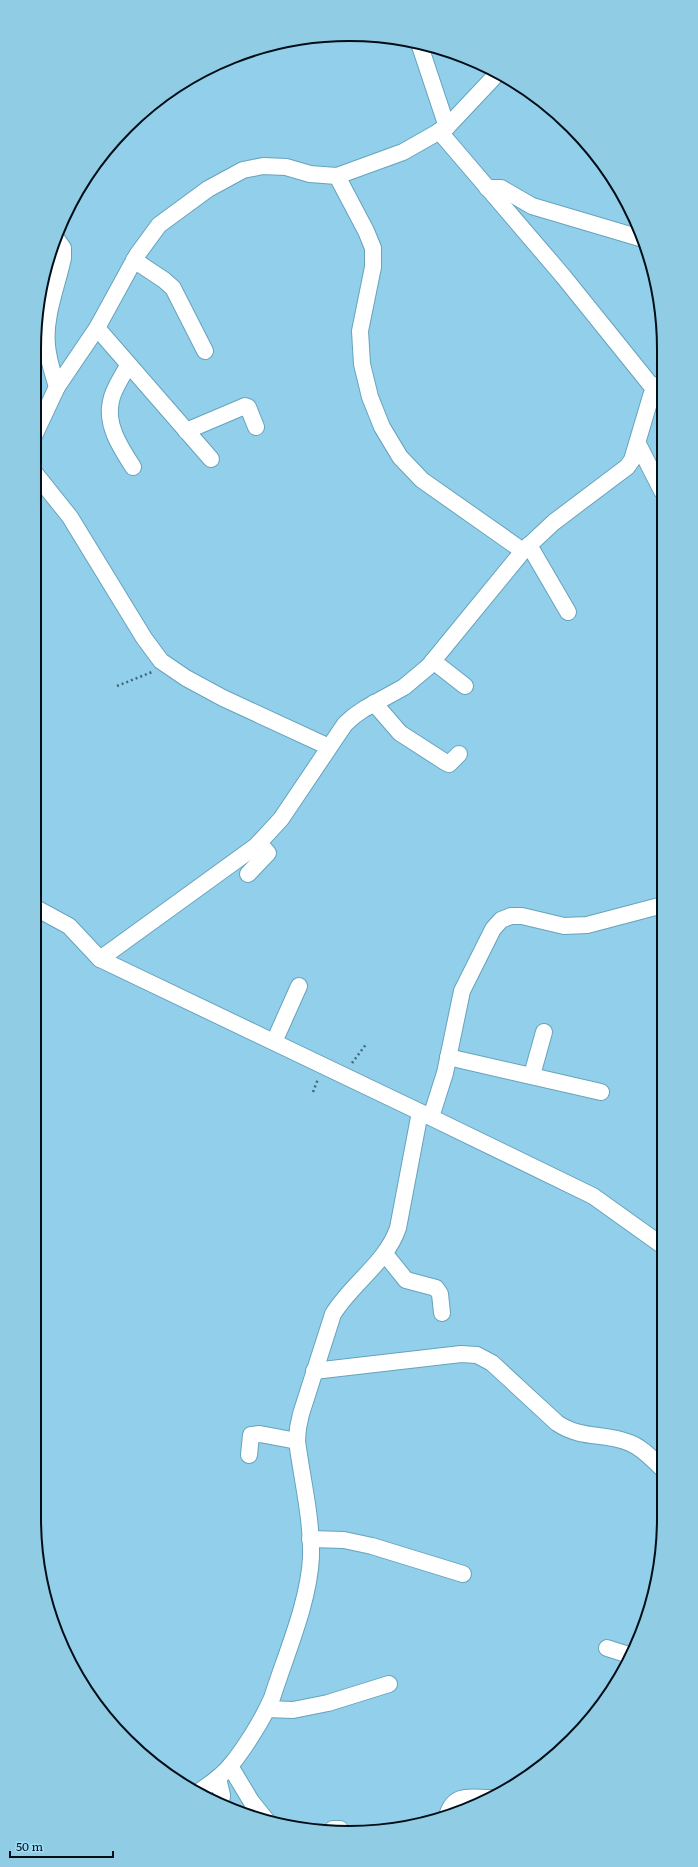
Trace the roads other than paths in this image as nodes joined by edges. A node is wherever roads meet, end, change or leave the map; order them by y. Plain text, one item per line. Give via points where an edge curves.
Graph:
1 (421, 49) edge
2 (494, 77) edge
3 (443, 129) junction
4 (337, 176) junction
5 (487, 188) junction
6 (636, 237) edge
7 (60, 243) edge
8 (134, 260) junction
9 (97, 328) junction
10 (206, 351) dead end
11 (128, 365) junction
12 (657, 385) edge
13 (57, 387) junction
14 (657, 387) edge
15 (41, 421) edge
16 (256, 427) dead end
17 (186, 431) junction
18 (638, 444) junction
19 (210, 459) dead end
20 (133, 467) dead end
21 (41, 481) edge
22 (657, 481) edge
23 (526, 548) junction
24 (568, 612) dead end
25 (433, 661) junction
26 (465, 686) dead end
27 (374, 703) junction
28 (329, 748) junction
29 (459, 754) dead end
30 (259, 843) junction
31 (248, 874) dead end
32 (657, 907) edge
33 (41, 911) edge
34 (100, 959) junction
35 (299, 986) dead end
36 (544, 1032) dead end
37 (274, 1042) junction
38 (448, 1057) junction
39 (532, 1075) junction
40 (601, 1092) dead end
41 (426, 1114) junction
42 (657, 1242) edge
43 (385, 1254) junction
44 (442, 1313) dead end
45 (314, 1371) junction
46 (298, 1441) junction
47 (249, 1455) dead end
48 (657, 1464) edge
49 (310, 1539) junction
50 (463, 1574) dead end
51 (607, 1648) dead end
52 (625, 1654) edge
53 (389, 1684) dead end
54 (268, 1709) junction
55 (230, 1766) junction
56 (218, 1778) junction
57 (203, 1789) edge
58 (222, 1798) edge
59 (475, 1799) edge
60 (449, 1809) edge
61 (261, 1813) edge

1 - 3 street
2 - 3 street
3 - 4 street via 403,152
3 - 5 street
4 - 8 street via 310,174 286,167 264,166 243,170 208,189 159,225
4 - 23 street via 366,231 372,248 373,267 360,331 362,364 370,397 382,427 400,457 422,480
5 - 6 street via 501,188 532,206
5 - 12 street
7 - 13 street via 64,258 48,322 46,344
8 - 9 street
8 - 10 street via 173,288
9 - 11 street
9 - 13 street
11 - 17 street
11 - 20 street via 111,401 110,415 116,439
13 - 15 street
14 - 18 street via 651,396
16 - 17 street via 248,407 245,406
17 - 19 street
18 - 22 street
18 - 23 street via 627,467 562,515
21 - 28 street via 70,517 144,638 161,661 223,698
23 - 24 street
23 - 25 street
25 - 26 street
25 - 27 street via 417,678
27 - 28 street via 345,724
27 - 29 street via 400,733 449,764
28 - 30 street via 281,819
30 - 31 street via 268,853
30 - 34 street
32 - 38 street via 576,927 522,916 511,916 501,920 493,928 462,991
33 - 34 street via 69,926
34 - 37 street
35 - 37 street
36 - 39 street
37 - 41 street
38 - 39 street
38 - 41 street via 442,1085
39 - 40 street
41 - 42 street via 593,1196
41 - 43 street via 398,1228 394,1241
43 - 44 street via 406,1280 436,1288 440,1294
43 - 45 street via 333,1314
45 - 46 street via 301,1414
45 - 48 street via 461,1354 477,1355 492,1363 557,1423 568,1430 631,1443
46 - 47 street via 260,1434 251,1435
46 - 49 street
49 - 50 street via 344,1540 372,1546
49 - 54 street via 311,1557 305,1597
51 - 52 street
53 - 54 street via 328,1703 293,1710
54 - 55 street
55 - 56 street
55 - 61 street
56 - 57 street
56 - 58 street
59 - 60 street via 458,1800

